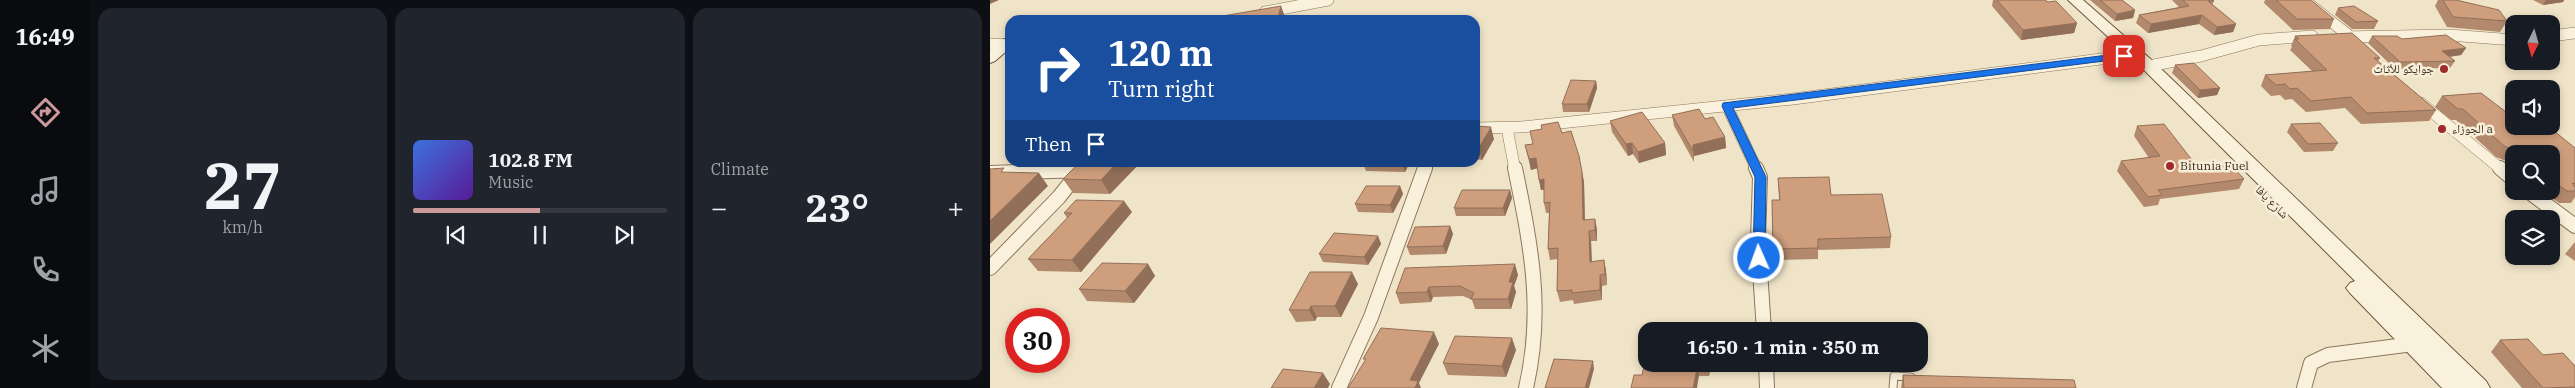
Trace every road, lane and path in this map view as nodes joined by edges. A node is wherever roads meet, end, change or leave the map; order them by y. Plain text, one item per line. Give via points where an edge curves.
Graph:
1 (1328, 0) edge
2 (2060, 0) edge
3 (2076, 0) edge
4 (2304, 0) edge
5 (1256, 13) edge
6 (2575, 33) edge
7 (2560, 35) edge
8 (2351, 37) junction
9 (2505, 39) edge
10 (1002, 44) edge
11 (2365, 50) edge
12 (2124, 56) junction
13 (990, 58) edge
14 (2149, 66) junction
15 (2414, 97) edge
16 (1727, 106) junction
17 (1480, 128) edge
18 (1507, 128) junction
19 (1071, 167) edge
20 (1083, 167) edge
21 (1425, 167) edge
22 (990, 173) edge
23 (2505, 173) edge
24 (2539, 200) edge
25 (2575, 226) edge
26 (990, 268) edge
27 (1763, 322) edge
28 (2413, 344) junction
29 (1766, 372) edge
30 (1924, 378) edge
31 (1339, 388) edge
32 (1526, 388) edge
33 (1767, 388) edge
34 (1893, 388) edge
35 (2304, 388) edge
36 (2456, 388) edge
37 (2478, 388) edge

1 - 5 street
2 - 12 street, شارع يافا
3 - 14 street
4 - 8 street
6 - 7 street
8 - 9 street via 2449,35
8 - 11 street
8 - 14 street via 2259,40
10 - 13 street
12 - 16 street
12 - 28 street, شارع يافا
14 - 37 street
15 - 23 street
16 - 18 street
16 - 27 street via 1760,177 1758,240
17 - 18 street
18 - 32 street via 1536,300 1533,364
19 - 22 street
20 - 26 street via 1059,197
21 - 31 street via 1371,317
24 - 25 street
28 - 35 street via 2328,355 2311,363
28 - 36 street, شارع يافا
29 - 33 street
30 - 34 lane via 1894,376

